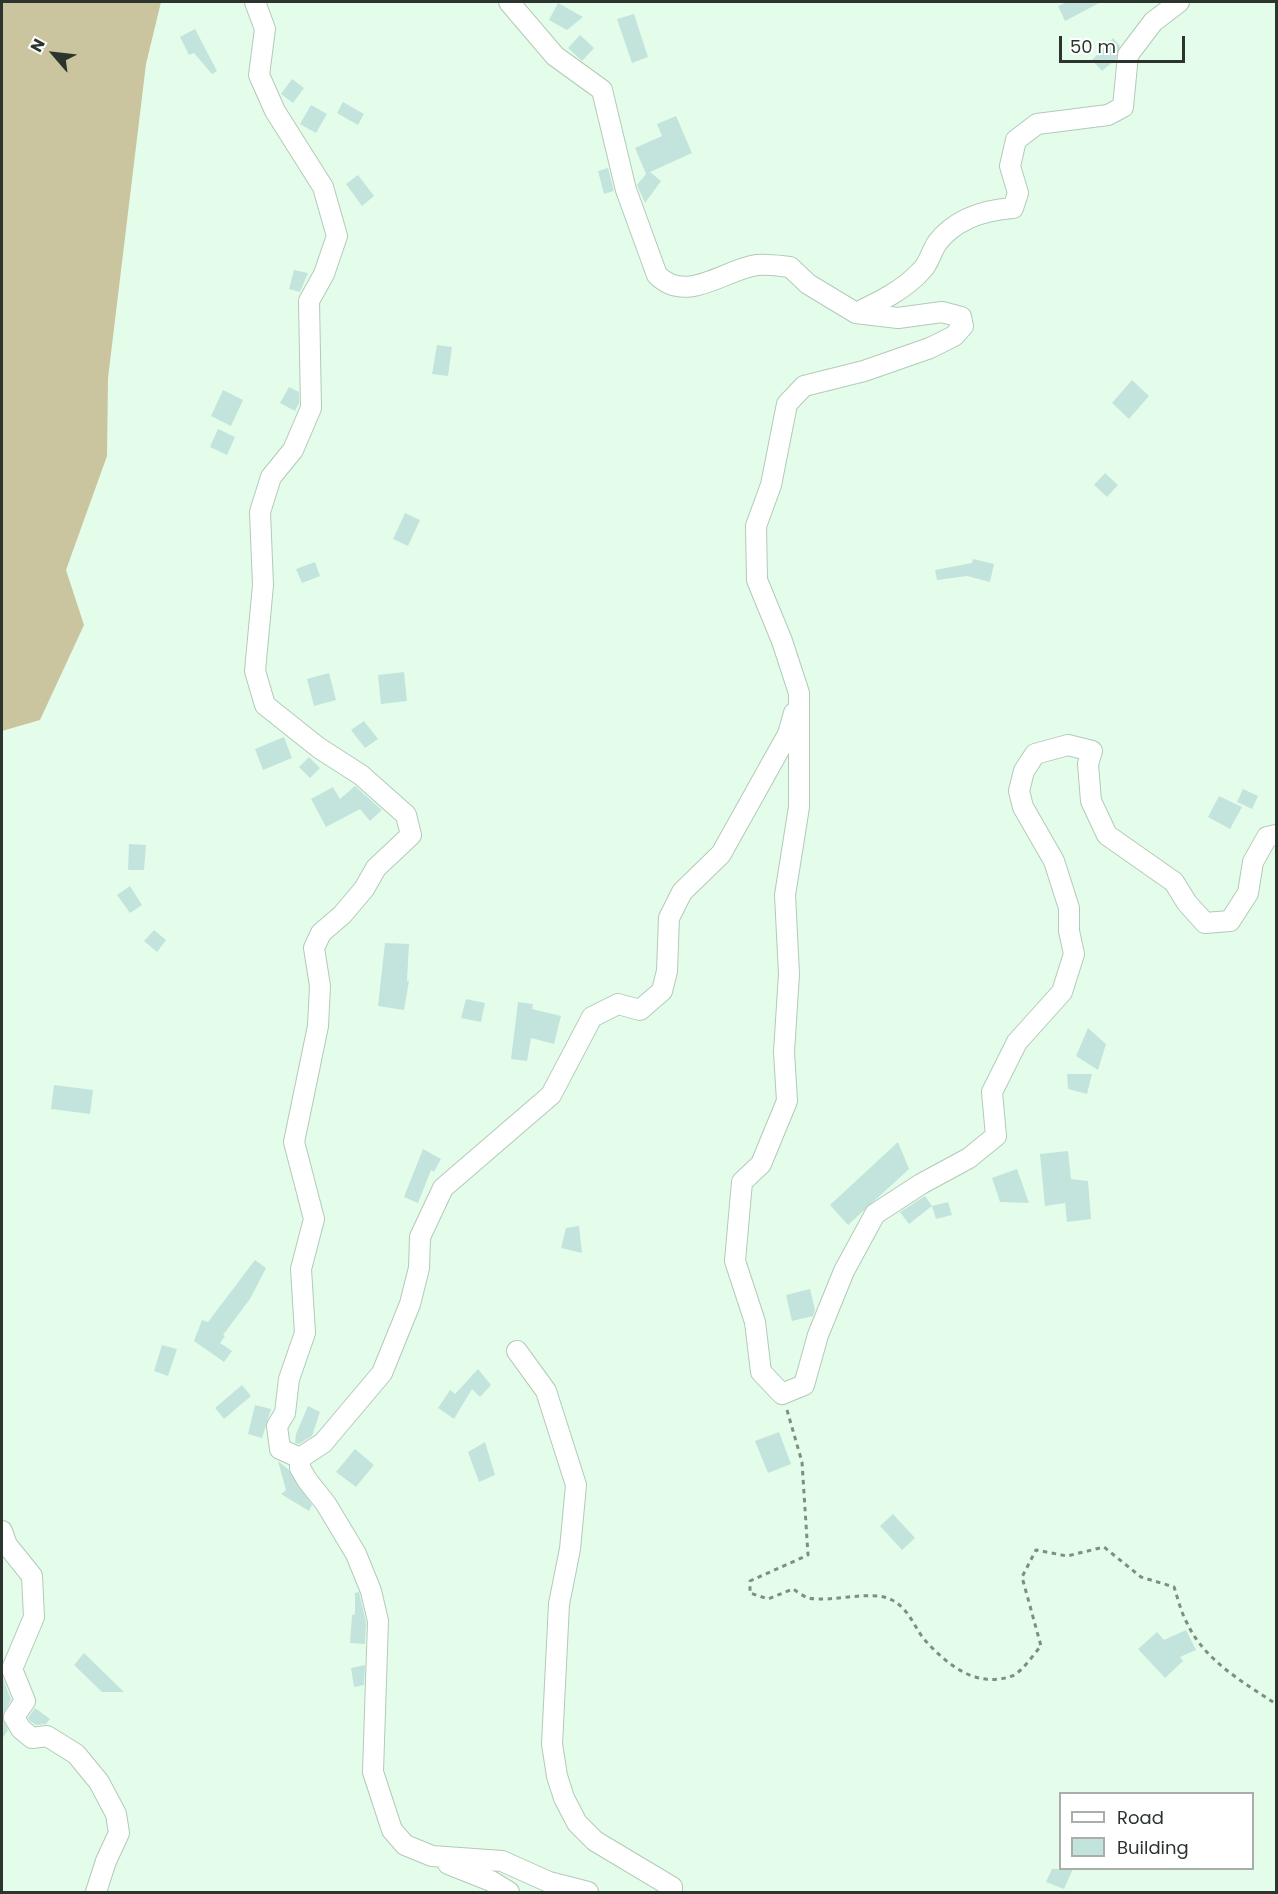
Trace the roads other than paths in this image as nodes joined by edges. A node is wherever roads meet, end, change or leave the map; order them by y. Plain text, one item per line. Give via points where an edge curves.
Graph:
1 (255, 2) edge
2 (509, 2) edge
3 (1179, 2) edge
4 (856, 313) junction
5 (799, 693) junction
6 (1276, 835) edge
7 (517, 1351) dead end
8 (300, 1458) junction
9 (2, 1531) edge
10 (432, 1856) junction
11 (96, 1893) edge
12 (509, 1893) edge
13 (588, 1893) edge
14 (672, 1893) edge

1 - 8 street via 265,29 259,75 275,111 323,188 337,236 324,274 309,301 311,408 293,450 271,477 260,512 263,585 255,671 265,705 361,775 406,815 411,835 376,868 342,915 321,933 314,948 320,986 318,1026 294,1142 314,1219 301,1269 305,1333 289,1379 285,1413 277,1426 280,1449
2 - 4 street via 555,56 602,90 626,190 657,274 666,284 676,288 757,265 790,267 808,284
3 - 4 street via 1153,22 1128,55 1123,107 1108,115 1038,124 1016,140 1010,166 1018,194 1013,208 962,219 938,242 922,271 887,298
4 - 5 street via 897,318 942,312 961,317 963,326 954,336 930,348 804,387 787,404 771,485 756,526 757,580
5 - 6 street via 799,807 785,895 789,974 784,1052 787,1101 761,1164 742,1182 735,1261 755,1322 761,1372 782,1394 804,1385 818,1335 844,1270 875,1214 969,1158 996,1136 992,1092 1017,1042 1062,992 1074,954 1069,908 1054,861 1023,807 1019,792 1023,771 1035,754 1068,745 1092,751 1088,764 1091,801 1107,835 1173,882 1205,923 1230,921 1248,893 1253,862 1267,837
5 - 8 street via 788,734 721,854 682,892 669,918 667,971 662,991 640,1010 618,1004 592,1017 550,1095 443,1188 420,1238 419,1268 410,1304 382,1373 323,1443
7 - 14 street via 546,1391 576,1485 570,1549 559,1604 552,1744 557,1776 564,1798 583,1829 625,1860 660,1877 672,1887
8 - 10 street via 300,1468 356,1554 371,1591 378,1621 373,1772 382,1805 392,1830 405,1845
9 - 11 street via 7,1545 32,1576 34,1617 12,1669 25,1701 14,1717 32,1738 47,1736 76,1754 99,1782 116,1814 119,1833
10 - 12 street via 491,1881
10 - 13 street via 502,1861 549,1882

